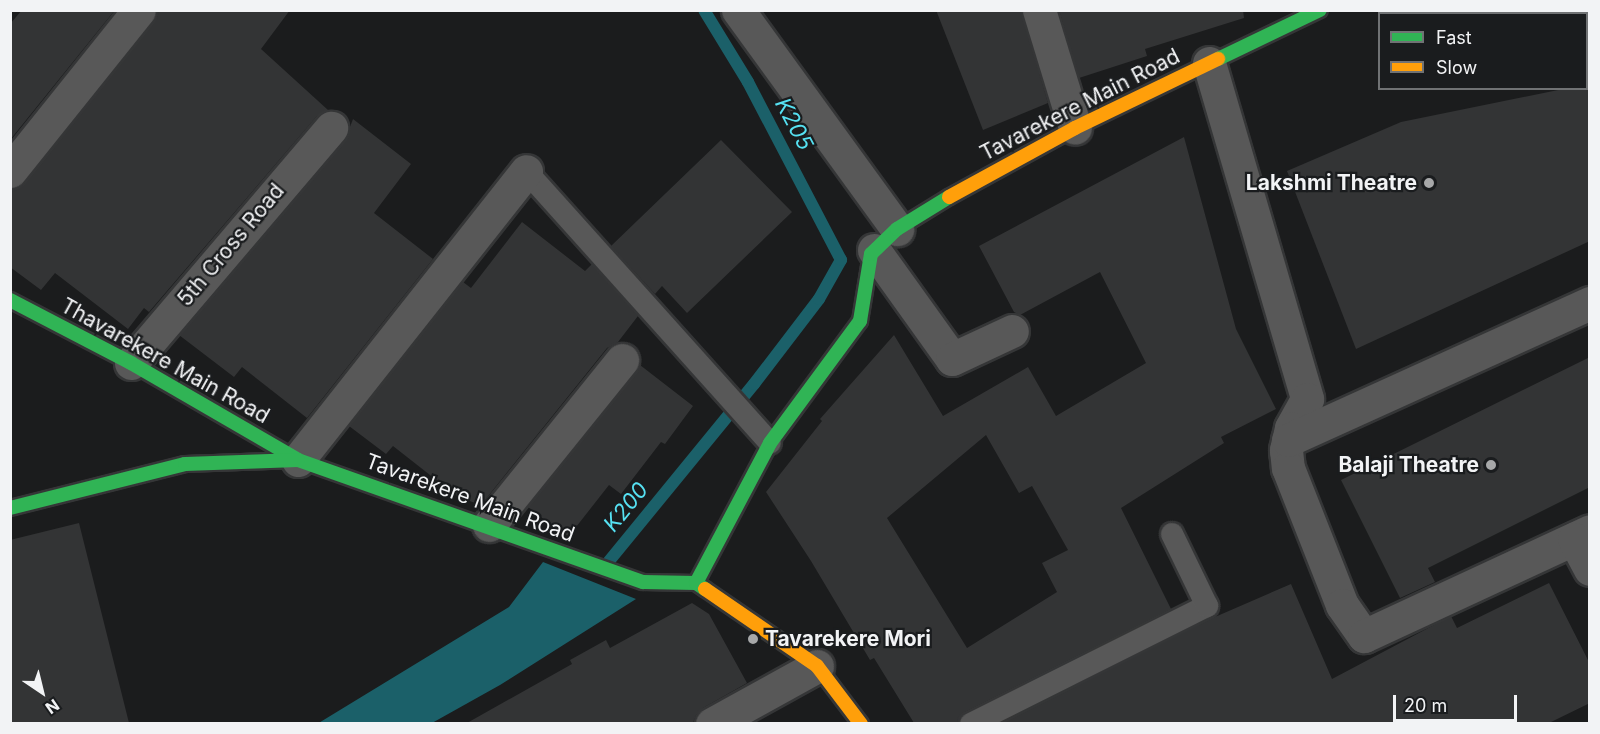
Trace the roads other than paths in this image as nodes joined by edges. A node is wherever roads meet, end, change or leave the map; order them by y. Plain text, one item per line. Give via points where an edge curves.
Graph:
1 (139, 10) edge
2 (738, 10) edge
3 (1039, 10) edge
4 (1320, 10) edge
5 (1209, 63) junction
6 (331, 128) dead end
7 (1075, 128) junction
8 (10, 171) edge
9 (526, 171) joint
10 (880, 244) junction
11 (10, 300) edge
12 (1590, 303) edge
13 (1012, 331) dead end
14 (622, 360) dead end
15 (131, 363) junction
16 (1288, 440) junction
17 (770, 443) junction
18 (298, 460) junction
19 (10, 508) edge
20 (489, 525) junction
21 (1172, 534) dead end
22 (1582, 535) edge
23 (1590, 569) edge
24 (696, 583) junction
25 (817, 666) junction
26 (712, 723) edge
27 (861, 723) edge
28 (971, 723) edge

1 - 8 street
2 - 10 street
3 - 7 street
4 - 5 street, Tavarekere Main Road
5 - 7 street, Tavarekere Main Road
5 - 16 street via 1307,399
6 - 15 street, 5th Cross Road
7 - 10 street, Tavarekere Main Road via 956,192
9 - 17 lane
9 - 18 street
10 - 13 street via 952,358
10 - 17 street via 860,321
11 - 15 street, Thavarekere Main Road
12 - 16 street
14 - 20 street
15 - 18 street, Thavarekere Main Road
16 - 22 street via 1288,468 1342,605 1365,636
17 - 24 street
18 - 19 street via 185,464
18 - 20 street, Tavarekere Main Road
20 - 24 street, Tavarekere Main Road via 643,582
21 - 28 lane via 1207,606
22 - 23 street
24 - 25 street
25 - 26 street
25 - 27 street

